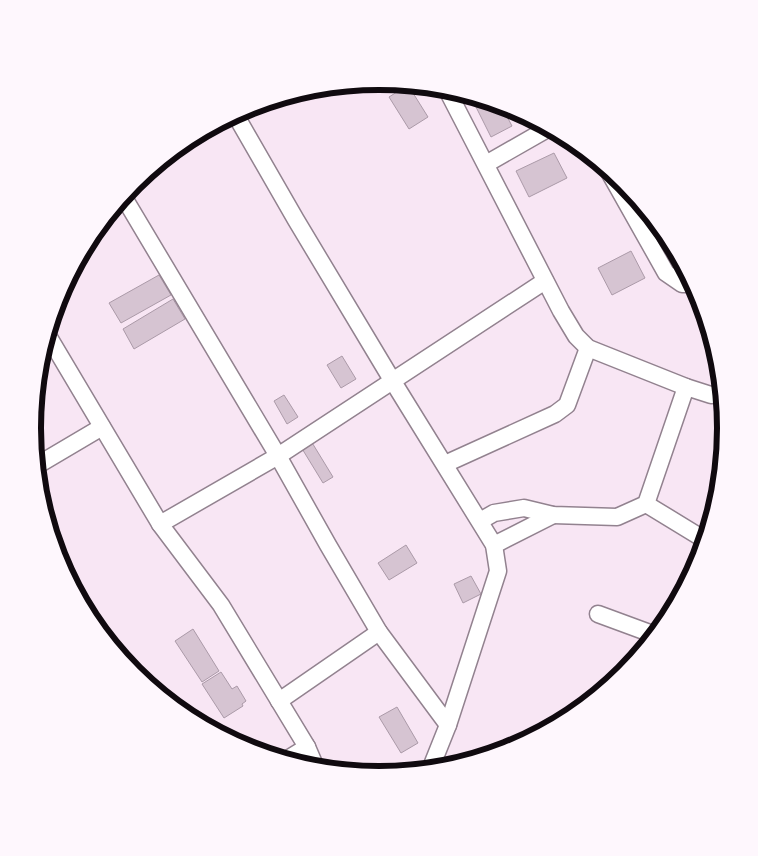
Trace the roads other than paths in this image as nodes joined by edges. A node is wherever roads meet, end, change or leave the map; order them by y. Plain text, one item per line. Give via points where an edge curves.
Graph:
1 (452, 99) edge
2 (239, 121) edge
3 (542, 132) edge
4 (486, 164) junction
5 (620, 191) edge
6 (128, 202) edge
7 (545, 281) junction
8 (684, 284) edge
9 (52, 343) edge
10 (588, 348) junction
11 (392, 380) junction
12 (686, 387) junction
13 (715, 394) edge
14 (102, 427) junction
15 (278, 456) junction
16 (43, 462) edge
17 (445, 464) junction
18 (646, 504) junction
19 (553, 515) junction
20 (480, 521) junction
21 (160, 524) junction
22 (699, 536) edge
23 (494, 545) junction
24 (598, 614) dead end
25 (379, 632) junction
26 (648, 633) edge
27 (279, 701) junction
28 (448, 726) junction
29 (307, 747) junction
30 (295, 755) edge
31 (312, 759) edge
32 (434, 761) edge

1 - 4 street
2 - 11 street
3 - 4 street
4 - 7 street
5 - 8 street via 666,273
6 - 15 street
7 - 10 street via 576,336
7 - 11 street
9 - 14 street
10 - 12 street
10 - 17 street via 567,405 555,414
11 - 15 street
11 - 17 street
12 - 13 street
12 - 18 street
14 - 16 street
14 - 21 street
15 - 21 street
15 - 25 street
17 - 20 street
18 - 19 street via 617,518
18 - 22 street
19 - 20 street via 524,508 494,513
19 - 23 street
20 - 23 street
21 - 27 street via 220,605
23 - 28 street via 498,572
24 - 26 street
25 - 27 street
25 - 28 street
27 - 29 street
28 - 32 street
29 - 30 street
29 - 31 street

